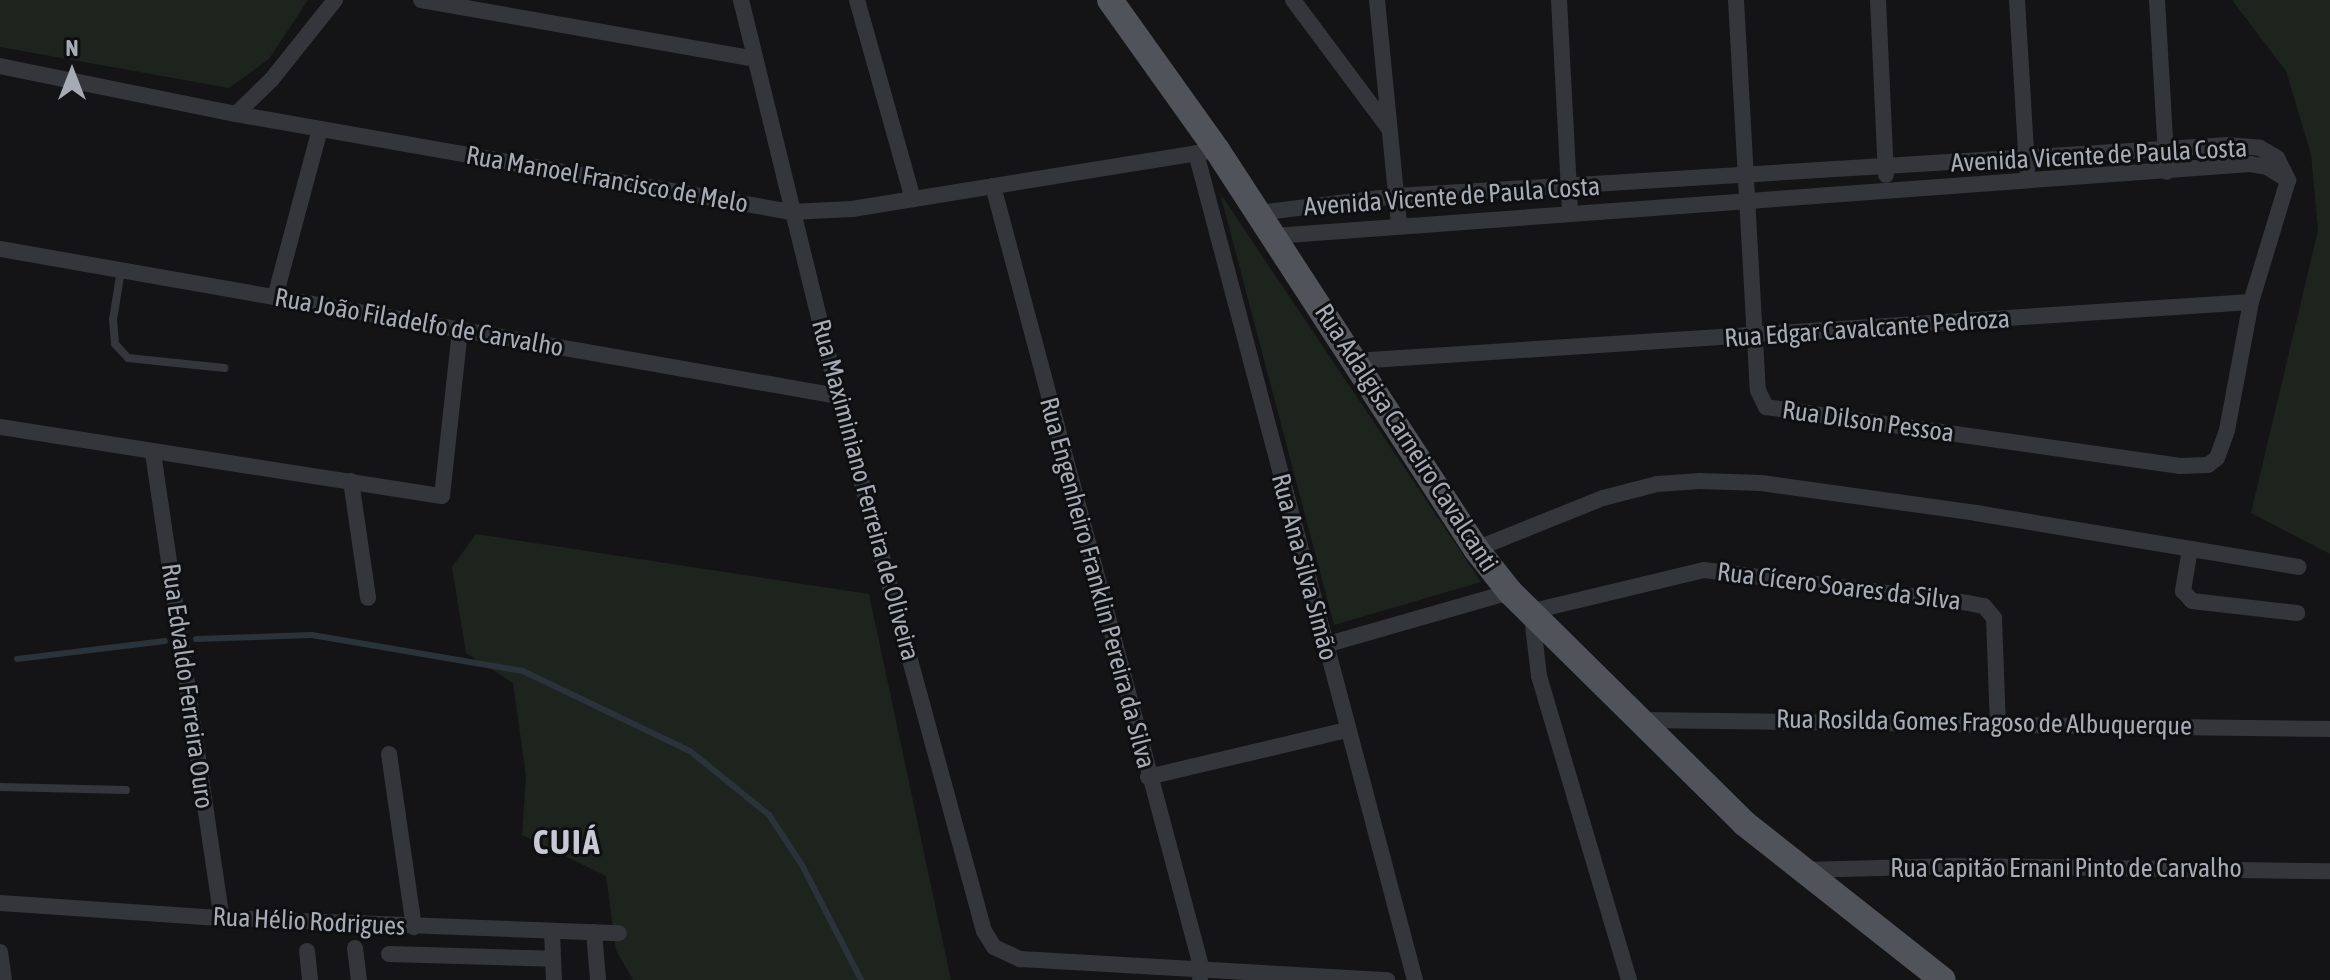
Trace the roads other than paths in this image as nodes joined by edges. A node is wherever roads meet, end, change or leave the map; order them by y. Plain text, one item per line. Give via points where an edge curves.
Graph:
1 (335, 0) edge
2 (421, 0) edge
3 (741, 0) edge
4 (857, 0) edge
5 (1110, 0) edge
6 (1293, 0) edge
7 (1377, 0) edge
8 (1559, 0) edge
9 (1736, 0) edge
10 (1878, 0) edge
11 (2017, 0) edge
12 (2157, 0) edge
13 (755, 59) junction
14 (0, 66) edge
15 (236, 114) junction
16 (320, 129) junction
17 (1390, 131) junction
18 (2166, 148) junction
19 (1206, 152) junction
20 (2026, 159) junction
21 (1885, 168) junction
22 (2167, 172) junction
23 (1746, 177) junction
24 (2027, 179) junction
25 (2288, 180) junction
26 (993, 186) junction
27 (1567, 187) junction
28 (1887, 189) junction
29 (1396, 196) junction
30 (1747, 197) junction
31 (913, 199) junction
32 (1570, 211) junction
33 (791, 212) junction
34 (1258, 213) junction
35 (1399, 224) junction
36 (1274, 236) junction
37 (0, 249) edge
38 (121, 270) junction
39 (275, 297) junction
40 (2251, 302) junction
41 (460, 331) junction
42 (1756, 337) junction
43 (1355, 361) junction
44 (224, 368) dead end
45 (838, 396) junction
46 (0, 427) edge
47 (153, 453) junction
48 (351, 481) junction
49 (1476, 549) junction
50 (2190, 549) junction
51 (2299, 567) dead end
52 (1510, 592) junction
53 (368, 598) dead end
54 (2297, 613) dead end
55 (1530, 615) junction
56 (1325, 645) junction
57 (1637, 720) junction
58 (1998, 725) junction
59 (2330, 729) edge
60 (1347, 730) junction
61 (389, 754) dead end
62 (1148, 777) junction
63 (0, 787) edge
64 (126, 790) dead end
65 (1802, 870) junction
66 (2330, 871) edge
67 (0, 903) edge
68 (222, 918) junction
69 (414, 927) junction
70 (552, 931) junction
71 (594, 932) junction
72 (619, 933) dead end
73 (355, 948) dead end
74 (307, 951) dead end
75 (0, 952) edge
76 (389, 954) dead end
77 (553, 959) junction
78 (1201, 975) edge
79 (4, 980) edge
80 (310, 980) edge
81 (359, 980) edge
82 (554, 980) edge
83 (598, 980) edge
84 (1387, 980) edge
85 (1415, 980) edge
86 (1629, 980) edge
87 (1943, 980) edge

1 - 15 street via 272,79
2 - 13 street
3 - 13 street, Rua Maximiniano Ferreira de Oliveira
4 - 31 street
5 - 19 main road, Rua Adalgisa Carneiro Cavalcanti
6 - 17 street
7 - 17 street
8 - 27 street
9 - 23 street, Rua Dilson Pessoa
10 - 21 street
11 - 20 street
12 - 18 street
13 - 33 street, Rua Maximiniano Ferreira de Oliveira
14 - 15 street, Rua Manoel Francisco de Melo
15 - 16 street, Rua Manoel Francisco de Melo
16 - 33 street, Rua Manoel Francisco de Melo
16 - 39 street
17 - 29 street
18 - 20 street, Avenida Vicente de Paula Costa
18 - 22 street
18 - 25 street, Avenida Vicente de Paula Costa via 2260,148 2277,158
19 - 26 street, Rua Manoel Francisco de Melo
19 - 34 main road, Rua Adalgisa Carneiro Cavalcanti
19 - 56 street, Rua Ana Silva Simão
20 - 21 street, Avenida Vicente de Paula Costa
20 - 24 street
21 - 23 street, Avenida Vicente de Paula Costa
21 - 28 street
22 - 24 street, Avenida Vicente de Paula Costa
22 - 25 street, Avenida Vicente de Paula Costa via 2250,164
23 - 27 street, Avenida Vicente de Paula Costa
23 - 30 street, Rua Dilson Pessoa
24 - 28 street, Avenida Vicente de Paula Costa
25 - 40 street
26 - 31 street, Rua Manoel Francisco de Melo
26 - 62 street, Rua Engenheiro Franklin Pereira da Silva
27 - 29 street, Avenida Vicente de Paula Costa
27 - 32 street
28 - 30 street, Avenida Vicente de Paula Costa
29 - 34 street, Avenida Vicente de Paula Costa
29 - 35 street
30 - 32 street, Avenida Vicente de Paula Costa
30 - 42 street, Rua Dilson Pessoa
31 - 33 street, Rua Manoel Francisco de Melo
32 - 35 street, Avenida Vicente de Paula Costa
33 - 45 street, Rua Maximiniano Ferreira de Oliveira
34 - 36 main road, Rua Adalgisa Carneiro Cavalcanti
35 - 36 street, Avenida Vicente de Paula Costa
36 - 43 main road, Rua Adalgisa Carneiro Cavalcanti
37 - 38 street, Rua João Filadelfo de Carvalho
38 - 39 street, Rua João Filadelfo de Carvalho
38 - 44 lane via 114,332 115,344 128,358
39 - 41 street, Rua João Filadelfo de Carvalho
40 - 42 street, Rua Edgar Cavalcante Pedroza
40 - 42 street, Rua Dilson Pessoa via 2221,449 2208,465 2195,467 1766,407 1758,390
41 - 45 street, Rua João Filadelfo de Carvalho
41 - 48 street via 442,496
42 - 43 street, Rua Edgar Cavalcante Pedroza
43 - 49 main road, Rua Adalgisa Carneiro Cavalcanti
45 - 78 street, Rua Maximiniano Ferreira de Oliveira via 984,931 994,947 1020,959
46 - 47 street
47 - 48 street
47 - 68 street, Rua Edvaldo Ferreira Ouro
48 - 53 street
49 - 50 street via 1603,498 1657,484 1700,481 1839,494
49 - 52 main road, Rua Adalgisa Carneiro Cavalcanti
50 - 51 street
50 - 54 street via 2183,591 2192,601
52 - 55 main road, Rua Adalgisa Carneiro Cavalcanti
52 - 56 street
55 - 57 main road, Rua Adalgisa Carneiro Cavalcanti
55 - 58 street, Rua Cícero Soares da Silva via 1704,570 1984,606 1994,618
55 - 86 street via 1539,676
56 - 60 street, Rua Ana Silva Simão
57 - 58 street, Rua Rosilda Gomes Fragoso de Albuquerque
57 - 65 main road, Rua Adalgisa Carneiro Cavalcanti
58 - 59 street, Rua Rosilda Gomes Fragoso de Albuquerque
60 - 62 street
60 - 85 street, Rua Ana Silva Simão
61 - 69 street
62 - 78 street, Rua Engenheiro Franklin Pereira da Silva
63 - 64 lane
65 - 66 street, Rua Capitão Ernani Pinto de Carvalho via 1954,866
65 - 87 main road, Rua Adalgisa Carneiro Cavalcanti
67 - 68 street, Rua Hélio Rodrigues
68 - 69 street, Rua Hélio Rodrigues
69 - 70 street, Rua Hélio Rodrigues
70 - 71 street, Rua Hélio Rodrigues
70 - 77 street
71 - 72 street, Rua Hélio Rodrigues
71 - 83 street
73 - 81 street
74 - 80 street
75 - 79 street
76 - 77 street
77 - 82 street
78 - 84 street

